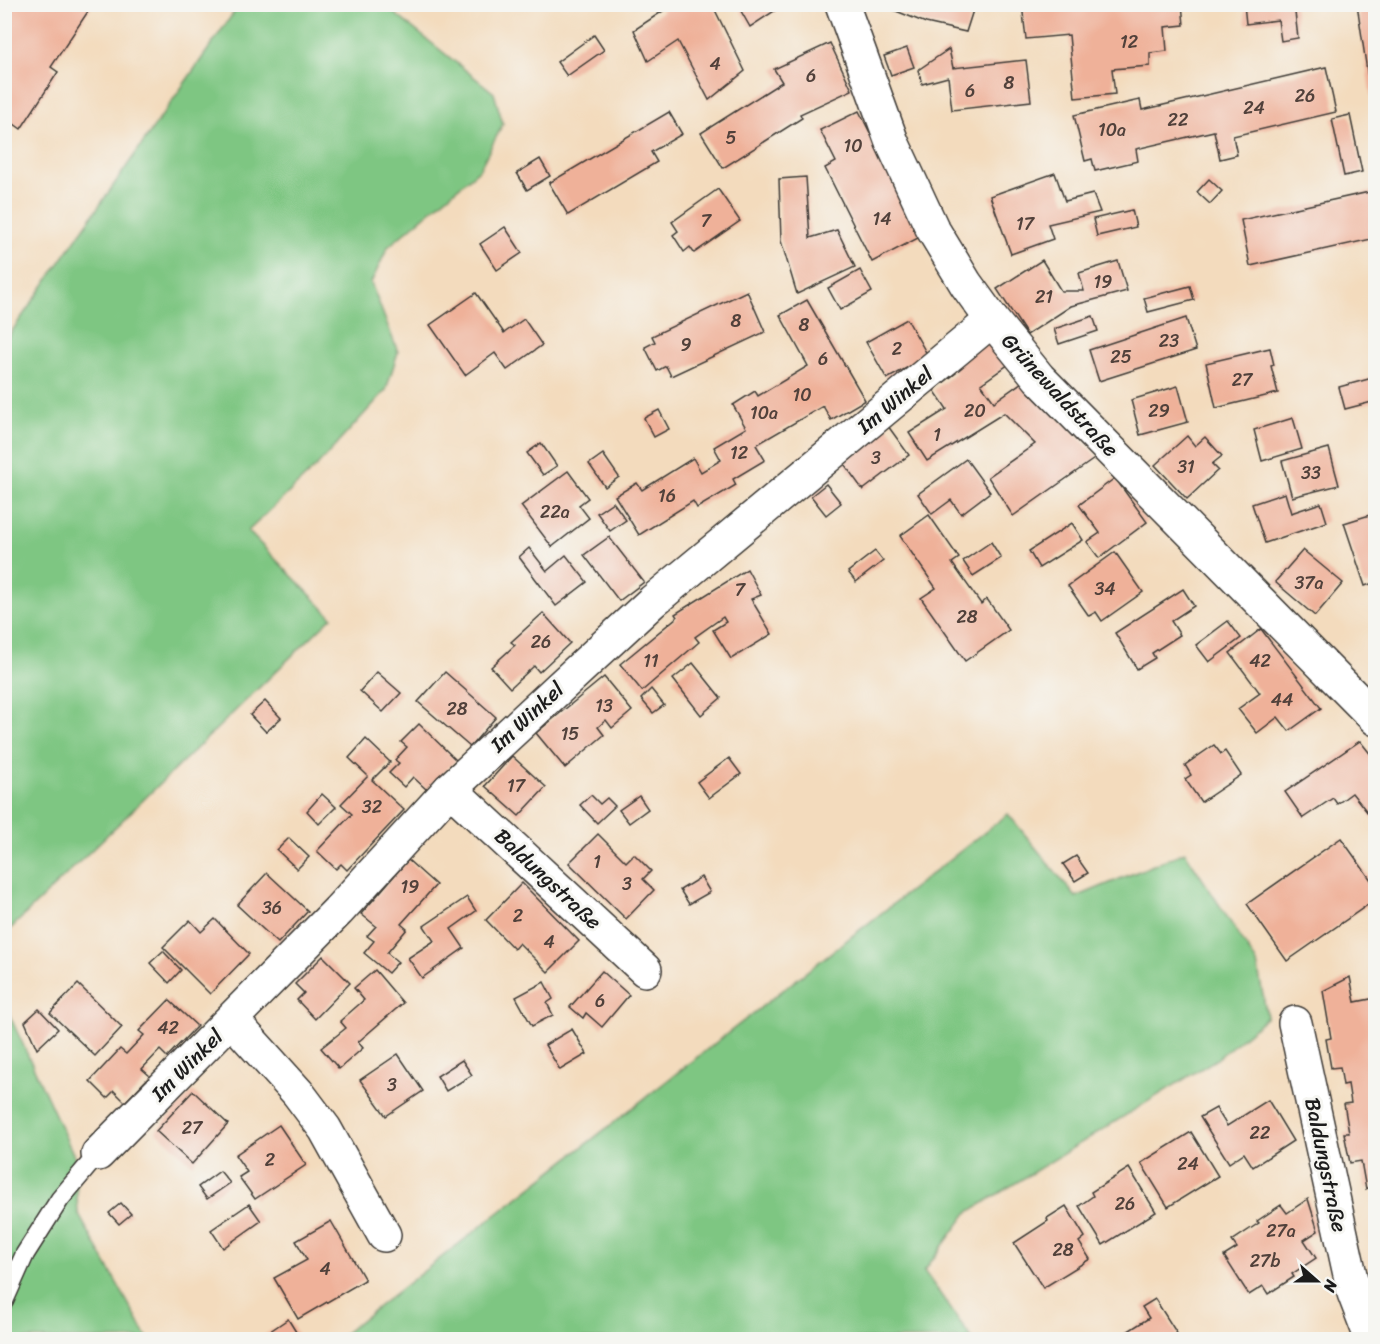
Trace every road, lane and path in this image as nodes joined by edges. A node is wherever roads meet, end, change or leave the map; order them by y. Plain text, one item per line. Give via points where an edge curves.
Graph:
1 (842, 4) edge
2 (992, 320) junction
3 (1376, 719) edge
4 (450, 789) junction
5 (645, 970) dead end
6 (232, 1020) junction
7 (1295, 1023) dead end
8 (98, 1154) joint
9 (384, 1235) dead end
10 (4, 1301) edge
11 (1372, 1340) edge

1 - 2 street, Grünewaldstraße via 892,142 932,228
2 - 3 street, Grünewaldstraße via 1039,378
2 - 4 street, Im Winkel via 653,601
4 - 5 street, Baldungstraße
4 - 6 street, Im Winkel
6 - 8 street, Im Winkel
6 - 9 street via 325,1129
7 - 11 street, Baldungstraße via 1354,1293
8 - 10 lane via 60,1199 25,1254

